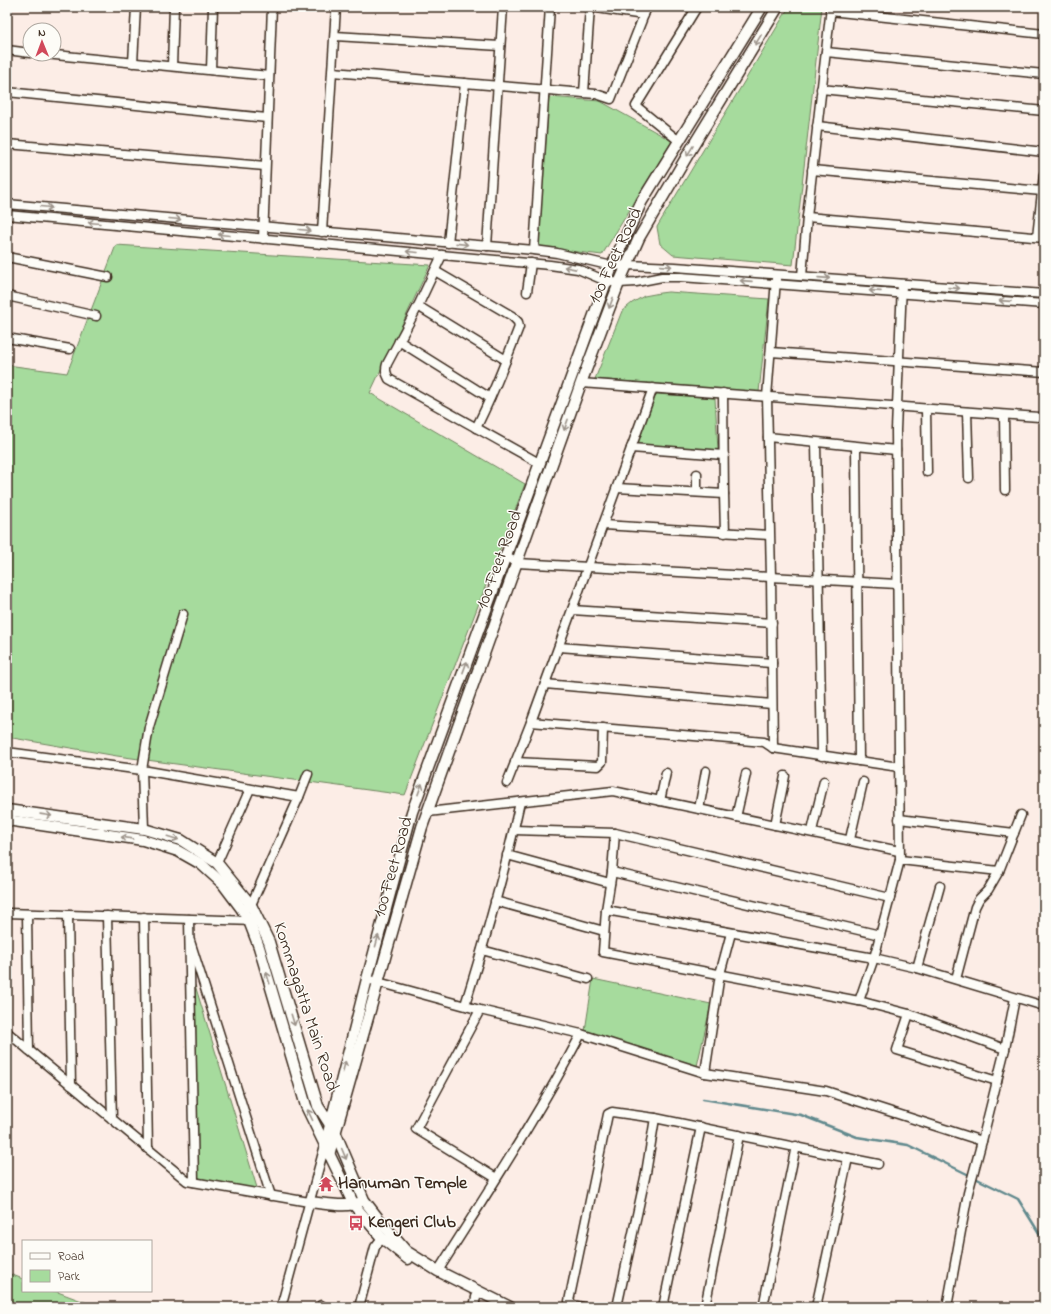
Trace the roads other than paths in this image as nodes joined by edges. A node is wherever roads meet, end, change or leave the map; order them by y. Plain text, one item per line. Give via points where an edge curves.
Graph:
1 (136, 7) edge
2 (174, 7) edge
3 (213, 7) edge
4 (272, 7) edge
5 (336, 7) edge
6 (503, 7) edge
7 (550, 7) edge
8 (590, 7) edge
9 (697, 7) edge
10 (762, 7) edge
11 (778, 7) edge
12 (831, 9) edge
13 (646, 11) edge
14 (1044, 34) edge
15 (334, 36) junction
16 (500, 46) junction
17 (7, 50) edge
18 (22, 52) edge
19 (826, 52) junction
20 (62, 56) edge
21 (133, 63) junction
22 (172, 66) junction
23 (211, 70) junction
24 (333, 72) junction
25 (1044, 74) edge
26 (269, 76) junction
27 (465, 82) junction
28 (498, 86) junction
29 (821, 89) junction
30 (545, 90) junction
31 (7, 92) edge
32 (584, 93) junction
33 (1044, 111) edge
34 (267, 118) junction
35 (817, 126) junction
36 (679, 141) junction
37 (7, 144) edge
38 (1044, 152) edge
39 (265, 166) junction
40 (812, 170) junction
41 (1044, 174) edge
42 (1042, 191) junction
43 (7, 204) edge
44 (7, 215) edge
45 (807, 217) junction
46 (263, 226) junction
47 (322, 232) junction
48 (1040, 238) edge
49 (263, 239) junction
50 (448, 242) junction
51 (487, 246) junction
52 (534, 250) junction
53 (442, 255) junction
54 (7, 257) edge
55 (531, 263) junction
56 (627, 265) junction
57 (612, 266) junction
58 (435, 271) junction
59 (777, 274) junction
60 (802, 276) junction
61 (108, 277) dead end
62 (606, 281) junction
63 (619, 283) junction
64 (776, 284) junction
65 (902, 284) junction
66 (527, 292) dead end
67 (902, 293) junction
68 (1044, 294) edge
69 (7, 296) edge
70 (1044, 304) edge
71 (418, 306) junction
72 (96, 316) dead end
73 (7, 338) edge
74 (399, 341) junction
75 (70, 349) dead end
76 (771, 352) junction
77 (506, 360) junction
78 (899, 362) junction
79 (1044, 372) edge
80 (581, 383) junction
81 (653, 388) junction
82 (723, 394) junction
83 (767, 397) junction
84 (490, 398) junction
85 (897, 407) junction
86 (926, 409) junction
87 (967, 412) junction
88 (1004, 415) junction
89 (1039, 417) dead end
90 (476, 428) junction
91 (768, 438) junction
92 (816, 443) junction
93 (856, 446) junction
94 (632, 448) junction
95 (896, 450) junction
96 (724, 455) junction
97 (539, 463) junction
98 (927, 472) dead end
99 (697, 474) dead end
100 (969, 478) dead end
101 (617, 488) junction
102 (1005, 490) dead end
103 (696, 492) junction
104 (724, 494) junction
105 (603, 525) junction
106 (725, 533) junction
107 (770, 535) junction
108 (506, 556) junction
109 (517, 563) junction
110 (588, 567) junction
111 (771, 577) junction
112 (819, 580) junction
113 (857, 582) junction
114 (897, 584) junction
115 (572, 610) junction
116 (182, 614) dead end
117 (772, 623) junction
118 (559, 647) junction
119 (772, 663) junction
120 (545, 684) junction
121 (772, 704) junction
122 (531, 722) junction
123 (603, 728) junction
124 (773, 748) junction
125 (7, 752) edge
126 (822, 756) junction
127 (858, 761) junction
128 (516, 762) junction
129 (898, 767) junction
130 (142, 770) junction
131 (706, 771) dead end
132 (666, 773) dead end
133 (308, 774) dead end
134 (746, 774) dead end
135 (785, 776) dead end
136 (824, 781) dead end
137 (863, 782) dead end
138 (506, 783) dead end
139 (250, 789) junction
140 (299, 796) junction
141 (660, 801) junction
142 (520, 802) junction
143 (699, 809) junction
144 (7, 810) edge
145 (428, 812) junction
146 (1021, 815) dead end
147 (736, 817) junction
148 (899, 819) junction
149 (7, 820) edge
150 (775, 824) junction
151 (144, 829) junction
152 (514, 830) junction
153 (812, 832) junction
154 (615, 833) junction
155 (1014, 833) junction
156 (850, 839) junction
157 (900, 850) junction
158 (507, 856) junction
159 (900, 860) junction
160 (217, 863) junction
161 (998, 871) junction
162 (612, 872) junction
163 (610, 883) junction
164 (940, 886) dead end
165 (890, 898) junction
166 (495, 902) junction
167 (247, 908) junction
168 (606, 910) junction
169 (7, 913) edge
170 (27, 914) junction
171 (68, 915) junction
172 (107, 916) junction
173 (144, 917) junction
174 (190, 918) junction
175 (254, 921) junction
176 (604, 931) junction
177 (731, 933) junction
178 (880, 935) junction
179 (190, 941) junction
180 (482, 950) junction
181 (874, 958) junction
182 (917, 968) junction
183 (720, 974) junction
184 (366, 979) junction
185 (588, 979) dead end
186 (956, 979) junction
187 (379, 982) junction
188 (1015, 998) junction
189 (859, 1000) junction
190 (465, 1005) junction
191 (1044, 1006) edge
192 (480, 1010) junction
193 (909, 1014) junction
194 (7, 1032) edge
195 (581, 1034) junction
196 (1005, 1049) junction
197 (28, 1050) junction
198 (705, 1073) junction
199 (997, 1081) junction
200 (71, 1085) junction
201 (655, 1118) junction
202 (112, 1119) junction
203 (330, 1124) junction
204 (701, 1127) junction
205 (336, 1134) junction
206 (739, 1135) junction
207 (982, 1141) junction
208 (325, 1145) junction
209 (796, 1146) junction
210 (148, 1149) junction
211 (330, 1156) junction
212 (848, 1158) junction
213 (878, 1164) dead end
214 (496, 1178) junction
215 (194, 1182) junction
216 (271, 1196) junction
217 (364, 1200) junction
218 (309, 1202) junction
219 (354, 1205) junction
220 (382, 1238) junction
221 (438, 1271) junction
222 (475, 1302) edge
223 (281, 1307) edge
224 (359, 1307) edge
225 (496, 1307) edge
226 (510, 1307) edge
227 (583, 1307) edge
228 (617, 1307) edge
229 (664, 1307) edge
230 (705, 1307) edge
231 (763, 1307) edge
232 (816, 1307) edge
233 (947, 1307) edge

1 - 21 street
2 - 22 street
3 - 23 street
4 - 26 street
5 - 15 street
6 - 16 street
7 - 30 street
8 - 13 street
8 - 32 street
9 - 36 street via 636,106
10 - 36 main road, 100 Feet Road
11 -> 56 main road, 100 Feet Road via 639,238
12 - 14 street
12 - 19 street
13 - 32 street via 611,99
15 - 16 street
15 - 24 street
16 - 28 street
17 - 18 street
19 - 25 street
19 - 29 street
20 - 21 street
21 - 22 street
22 - 23 street
23 - 26 street
24 - 27 street
24 - 47 street
26 - 34 street
27 - 28 street
27 - 50 street
28 - 30 street
28 - 51 street
29 - 33 street
29 - 35 street
30 - 32 street
30 - 52 street
31 - 34 street
34 - 39 street
35 - 38 street
35 - 40 street
36 - 57 main road, 100 Feet Road via 642,201
37 - 39 street
39 - 46 street
40 - 42 street
40 - 45 street
41 - 42 street
42 - 48 street
43 -> 46 street
49 -> 44 street
45 - 48 street
45 - 60 street
46 -> 47 street
46 - 49 street
47 - 50 street
53 -> 49 street
50 -> 51 street
51 - 52 street
52 - 57 street
53 - 55 street
53 - 58 street
54 - 61 street
62 -> 55 street via 578,270
55 - 66 street
56 - 57 street
56 -> 59 street
56 - 63 main road, 100 Feet Road
57 - 62 main road, 100 Feet Road
58 - 71 street
58 - 77 street via 518,322
59 - 60 street
59 - 64 street
60 -> 65 street
62 - 63 street
62 - 97 main road, 100 Feet Road
64 -> 63 street via 681,277
63 -> 80 main road, 100 Feet Road
67 -> 64 street
64 - 76 street
65 - 67 street
65 -> 68 street
70 -> 67 street
67 - 78 street
69 - 72 street
71 - 74 street
71 - 77 street
73 - 75 street
74 - 84 street
74 - 90 street via 386,369 389,379
76 - 78 street
76 - 83 street
77 - 84 street
78 - 79 street
78 - 85 street
80 - 81 street
80 -> 109 main road, 100 Feet Road
81 - 82 street
81 - 94 street
82 - 83 street
82 - 96 street
83 - 85 street
83 - 91 street
84 - 90 street
85 - 86 street
85 - 95 street
86 - 87 street
86 - 98 street
87 - 88 street
87 - 100 street
88 - 89 street
88 - 102 street
90 - 97 street
91 - 92 street
91 - 107 street
92 - 93 street
92 - 112 street
93 - 95 street
93 - 113 street
94 - 96 street
94 - 101 street
95 - 114 street
96 - 104 street
97 - 108 main road, 100 Feet Road
99 - 103 street
101 - 103 street
101 - 105 street
103 - 104 street
104 - 106 street
105 - 106 street
105 - 110 street
106 - 107 street
107 - 111 street
108 - 109 street
184 -> 108 main road, 100 Feet Road via 410,819
109 - 110 street
109 - 145 main road, 100 Feet Road
110 - 111 street
110 - 115 street
111 - 112 street
111 - 117 street
112 - 113 street
112 - 126 street
113 - 114 street
113 - 127 street
114 - 129 street
115 - 117 street
115 - 118 street
116 - 130 street via 149,727
117 - 119 street
118 - 119 street
118 - 120 street
119 - 121 street
120 - 121 street
120 - 122 street
121 - 124 street
122 - 123 street
122 - 128 street
123 - 124 street via 764,742
123 - 128 street via 602,762 598,766
124 - 126 street
125 - 130 street
126 - 127 street
127 - 129 street
128 - 138 street
129 - 148 street
130 - 139 street
130 - 151 street
131 - 143 street
132 - 141 street
133 - 140 street
134 - 147 street
135 - 150 street
136 - 153 street
137 - 156 street
139 - 140 street
139 - 160 street
140 - 167 street
141 - 142 street via 613,791
141 - 143 street
142 - 145 street
142 - 152 street
143 - 147 street
144 -> 151 main road, Kommagatta Main Road
145 - 187 main road, 100 Feet Road
146 - 155 street
147 - 150 street
148 - 155 street
148 - 157 street
167 -> 149 main road, Kommagatta Main Road via 209,870 178,850 143,840
150 - 153 street
151 -> 160 main road, Kommagatta Main Road via 181,840
152 - 154 street
152 - 158 street
153 - 156 street
154 - 162 street
154 - 165 street
155 - 161 street
156 - 157 street
157 - 159 street
158 - 163 street
158 - 166 street
159 - 161 street
159 - 165 street
160 - 167 main road, Kommagatta Main Road
161 - 186 street via 975,907
162 - 163 street
162 - 178 street
163 - 168 street
164 - 182 street
165 - 178 street
166 - 176 street
166 - 180 street
167 - 175 main road, Kommagatta Main Road
168 - 176 street
168 - 177 street
169 - 170 street
170 - 171 street
170 - 197 street
171 - 172 street
171 - 200 street
172 - 173 street
172 - 202 street
173 - 174 street
173 - 210 street
174 - 175 street
174 - 179 street
175 -> 203 main road, Kommagatta Main Road via 269,942 318,1106
208 -> 175 main road, Kommagatta Main Road via 306,1106 259,947
176 - 183 street via 603,952
177 - 181 street
177 - 183 street
178 - 181 street
179 - 215 street
179 - 216 street
180 - 185 street
180 - 190 street
181 - 182 street
181 - 189 street
182 - 186 street
183 - 189 street
183 - 198 street
184 - 187 street
203 -> 184 main road, 100 Feet Road
186 - 188 street
187 - 190 street
187 - 205 main road, 100 Feet Road
188 - 191 street
188 - 196 street
189 - 193 street
190 - 192 street
192 - 195 street
192 - 214 street via 416,1129
193 - 196 street
193 - 199 street via 897,1050
194 - 197 street
195 - 198 street
195 - 214 street
196 - 199 street
197 - 200 street
198 - 207 street via 826,1091
199 - 207 street
200 - 202 street
201 - 204 street
201 - 227 street via 612,1112 608,1114 569,1301 573,1305
201 - 228 street via 646,1173
202 - 210 street
203 - 205 main road, Kommagatta Main Road
203 - 208 main road, 100 Feet Road
204 - 206 street
204 - 229 street
205 - 211 main road, 100 Feet Road
205 -> 217 main road, Kommagatta Main Road
206 - 209 street
206 - 230 street
207 - 233 street via 968,1193
208 - 211 main road, Kommagatta Main Road
208 - 218 street
209 - 212 street
209 - 231 street
210 - 215 street via 187,1181
211 - 219 main road, Kommagatta Main Road
212 - 213 street
212 - 232 street
214 - 221 street
215 - 216 street
216 - 218 street
217 - 219 main road
217 - 221 main road, Kommagatta Main Road via 406,1251
218 - 219 main road
218 - 223 street
219 - 220 main road, Kommagatta Main Road
220 - 222 main road, Kommagatta Main Road via 402,1256
220 - 224 street via 375,1247
221 - 226 main road, Kommagatta Main Road
222 - 225 main road, Kommagatta Main Road

